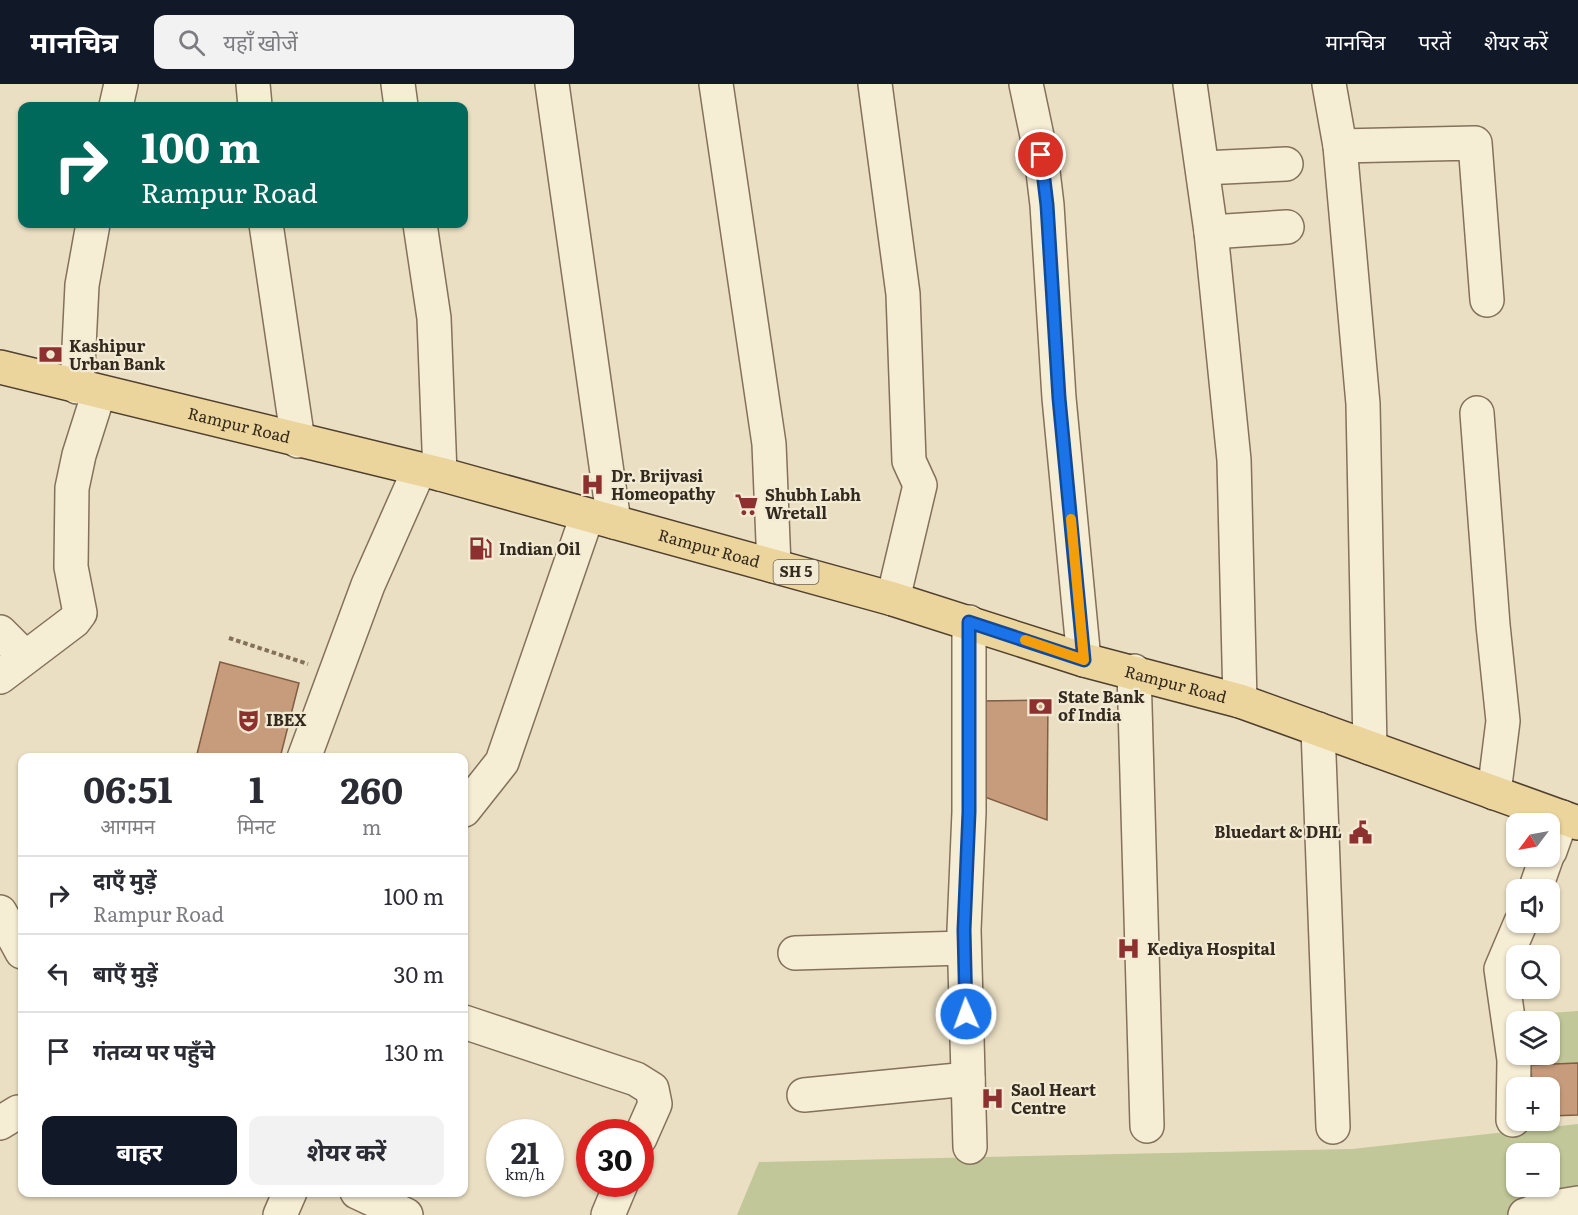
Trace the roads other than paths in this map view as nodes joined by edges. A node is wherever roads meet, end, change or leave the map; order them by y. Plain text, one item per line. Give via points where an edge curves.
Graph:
1 (121, 84) edge
2 (253, 84) edge
3 (398, 84) edge
4 (552, 84) edge
5 (716, 84) edge
6 (875, 84) edge
7 (1026, 84) edge
8 (1190, 84) edge
9 (1329, 84) edge
10 (117, 102) edge
11 (255, 102) edge
12 (401, 102) edge
13 (1340, 146) junction
14 (1286, 164) dead end
15 (1203, 168) junction
16 (1287, 227) dead end
17 (92, 228) edge
18 (267, 228) edge
19 (421, 228) edge
20 (1210, 232) junction
21 (1487, 300) dead end
22 (0, 367) edge
23 (88, 389) junction
24 (1477, 412) dead end
25 (298, 441) junction
26 (429, 472) junction
27 (600, 519) junction
28 (774, 566) junction
29 (893, 599) junction
30 (969, 622) junction
31 (0, 632) edge
32 (25, 657) junction
33 (1084, 660) junction
34 (1134, 671) junction
35 (0, 677) edge
36 (1240, 701) junction
37 (1318, 729) junction
38 (1370, 748) junction
39 (306, 753) edge
40 (1494, 793) junction
41 (468, 805) edge
42 (1570, 820) edge
43 (1560, 836) edge
44 (0, 912) edge
45 (1517, 933) edge
46 (18, 945) edge
47 (964, 948) junction
48 (795, 953) dead end
49 (468, 1023) edge
50 (1514, 1077) edge
51 (968, 1079) junction
52 (804, 1095) dead end
53 (648, 1119) edge
54 (1147, 1126) dead end
55 (1333, 1127) dead end
56 (970, 1147) dead end
57 (368, 1197) edge
58 (616, 1197) edge
59 (1578, 1203) edge
60 (406, 1215) edge
61 (608, 1215) edge
62 (1525, 1215) edge

1 - 10 street
2 - 11 street
3 - 12 street
4 - 27 street
5 - 28 street via 769,444
6 - 29 street via 903,294 909,461 920,484
7 - 33 street via 1047,205 1059,398
8 - 15 street
9 - 13 street
13 - 21 street via 1475,143
13 - 38 street via 1363,404
14 - 15 street
15 - 20 street
16 - 20 street
17 - 23 street via 82,285
18 - 25 street
19 - 26 street via 434,318
20 - 36 street via 1234,460
22 - 23 main road, Rampur Road / SH 5
23 - 25 main road, Rampur Road / SH 5
23 - 32 street via 72,488 71,567 80,613
24 - 40 street via 1503,721
25 - 26 main road, Rampur Road / SH 5
26 - 27 main road, Rampur Road / SH 5
26 - 39 street via 368,585
27 - 28 main road, Rampur Road / SH 5
27 - 41 street via 502,762
28 - 29 main road, Rampur Road / SH 5
29 - 30 main road, Rampur Road / SH 5
30 - 33 main road, Rampur Road / SH 5
30 - 47 street
31 - 32 street
32 - 35 street
33 - 34 main road, Rampur Road / SH 5
34 - 36 main road, Rampur Road / SH 5
34 - 54 street
36 - 37 main road, Rampur Road / SH 5
37 - 38 main road, Rampur Road / SH 5
37 - 55 street
38 - 40 main road, Rampur Road / SH 5
40 - 42 main road, Rampur Road / SH 5
42 - 43 street
44 - 46 street
45 - 50 street via 1502,969
47 - 48 street
47 - 51 street
49 - 53 street via 636,1079 652,1089 654,1104
51 - 52 street
51 - 56 street
57 - 60 street
58 - 61 street
59 - 62 street

